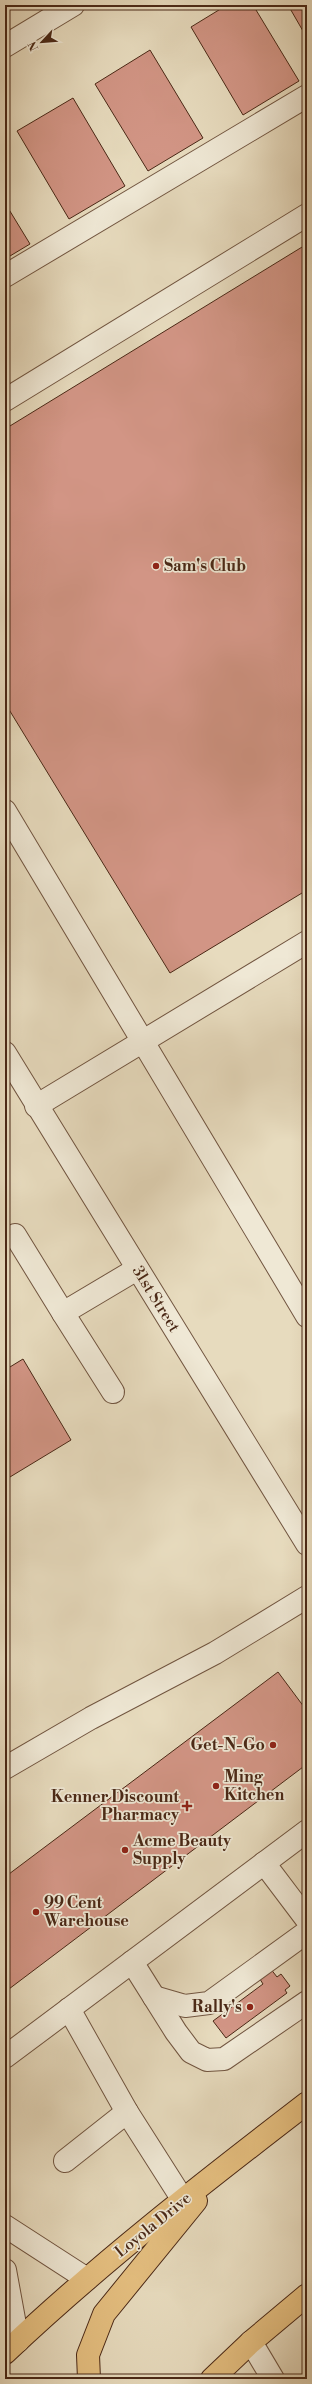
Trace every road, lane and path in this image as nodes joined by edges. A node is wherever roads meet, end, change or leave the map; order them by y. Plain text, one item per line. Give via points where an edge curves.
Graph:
1 (73, 5) edge
2 (5, 46) edge
3 (307, 96) edge
4 (307, 215) edge
5 (5, 276) edge
6 (5, 400) edge
7 (5, 811) edge
8 (307, 942) edge
9 (143, 1040) junction
10 (5, 1053) edge
11 (36, 1106) junction
12 (15, 1235) dead end
13 (137, 1268) junction
14 (63, 1313) junction
15 (307, 1316) edge
16 (113, 1392) dead end
17 (307, 1544) edge
18 (307, 1597) edge
19 (5, 1768) edge
20 (307, 1831) edge
21 (264, 1863) junction
22 (307, 1920) edge
23 (307, 1932) edge
24 (132, 1962) junction
25 (154, 1997) junction
26 (307, 2002) edge
27 (69, 2009) junction
28 (5, 2057) edge
29 (307, 2103) edge
30 (127, 2112) junction
31 (65, 2161) dead end
32 (225, 2166) junction
33 (183, 2200) junction
34 (5, 2226) edge
35 (5, 2270) edge
36 (87, 2279) junction
37 (307, 2295) edge
38 (251, 2342) junction
39 (12, 2347) edge
40 (89, 2379) edge
41 (212, 2379) edge
42 (273, 2379) edge

1 - 2 street
3 - 5 street
4 - 6 street
7 - 9 street
8 - 9 street
9 - 11 street
9 - 15 street
10 - 11 street, 31st Street
11 - 13 street, 31st Street
12 - 14 street
13 - 14 street
13 - 17 street, 31st Street
14 - 16 street
18 - 19 street via 215,1653 90,1718
20 - 21 street
21 - 22 street
21 - 24 street
23 - 25 street via 209,2003 185,2006
24 - 25 street
24 - 27 street
25 - 26 street via 192,2052 206,2060 224,2059
27 - 28 street
27 - 30 street
29 - 32 main road, Loyola Drive
30 - 31 street
30 - 33 street
32 - 33 main road, Loyola Drive
32 - 40 main road via 104,2314 88,2355
33 - 36 main road, Loyola Drive
34 - 36 street
35 - 39 street
36 - 39 main road, Loyola Drive
37 - 38 main road
38 - 41 main road
38 - 42 street

